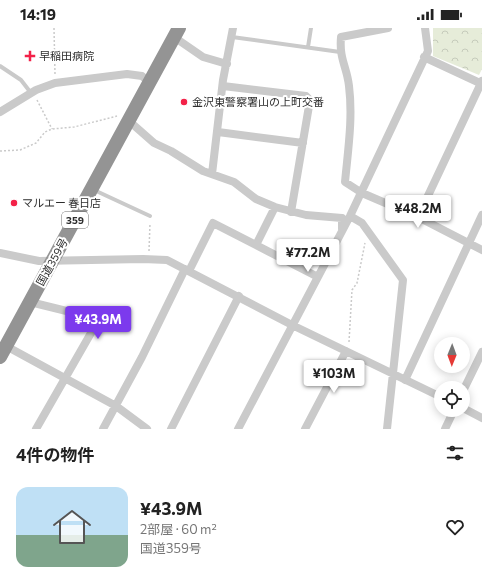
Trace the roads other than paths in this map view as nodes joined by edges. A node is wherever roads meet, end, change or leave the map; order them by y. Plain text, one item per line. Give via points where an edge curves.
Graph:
1 (233, 28) edge
2 (311, 28) edge
3 (388, 28) edge
4 (425, 28) edge
5 (177, 33) edge
6 (232, 37) junction
7 (308, 47) junction
8 (340, 52) junction
9 (424, 57) junction
10 (227, 64) junction
11 (0, 66) edge
12 (149, 82) junction
13 (481, 83) edge
14 (223, 86) junction
15 (32, 92) junction
16 (0, 112) edge
17 (123, 118) junction
18 (218, 132) junction
19 (303, 144) junction
20 (212, 174) junction
21 (92, 190) junction
22 (362, 192) junction
23 (275, 207) junction
24 (291, 212) junction
25 (482, 215) edge
26 (150, 216) road end
27 (350, 216) junction
28 (418, 217) junction
29 (342, 230) junction
30 (469, 243) junction
31 (256, 245) junction
32 (482, 250) edge
33 (0, 253) edge
34 (53, 260) junction
35 (187, 270) junction
36 (318, 277) junction
37 (239, 296) junction
38 (30, 302) junction
39 (292, 325) junction
40 (3, 351) edge
41 (347, 351) junction
42 (482, 352) edge
43 (393, 374) junction
44 (64, 378) junction
45 (405, 380) junction
46 (468, 381) edge
47 (434, 394) edge
48 (116, 406) junction
49 (470, 412) edge
50 (451, 417) edge
51 (482, 418) edge
52 (241, 428) edge
53 (36, 429) edge
54 (103, 429) edge
55 (147, 429) edge
56 (171, 429) edge
57 (306, 429) edge
58 (387, 429) edge
59 (445, 429) edge

1 - 6 street
2 - 7 lane
3 - 8 street via 341,38
4 - 9 street via 428,51
5 - 10 street via 202,57
5 - 12 highway, 359
6 - 7 lane
6 - 10 street
7 - 8 lane
8 - 22 street via 349,84 351,114 345,182
9 - 13 street
9 - 22 street
10 - 14 street
11 - 15 lane via 21,80
12 - 15 street via 142,76 127,74 55,84
12 - 17 highway, 国道359号 / 359
13 - 28 street
14 - 18 street
14 - 19 street via 306,96 310,100
15 - 16 street
17 - 20 street via 154,143
17 - 21 highway, 国道359号 / 359
18 - 19 street
18 - 20 street
19 - 24 street
20 - 23 street via 234,182 256,199
21 - 26 lane
21 - 34 highway, 国道359号 / 359
22 - 27 street
22 - 28 street
23 - 24 street
23 - 31 street
24 - 29 street via 342,218
25 - 30 street
27 - 29 street
27 - 43 street via 362,223 403,280
28 - 30 street
29 - 36 street
30 - 32 street
30 - 45 street
31 - 35 street via 213,223
31 - 36 street
33 - 34 street via 39,261
34 - 35 street via 167,260
34 - 38 highway, 国道359号 / 359
35 - 37 street
35 - 48 street
36 - 39 street
37 - 39 street
37 - 56 street
38 - 40 highway, 国道359号 / 359
38 - 44 street via 98,319
39 - 41 street
39 - 52 street
40 - 44 street
41 - 43 street
41 - 57 street
42 - 46 street
43 - 45 street
43 - 58 street
44 - 48 street
44 - 53 street
45 - 47 street
48 - 54 street
48 - 55 street
49 - 51 street
50 - 59 street

